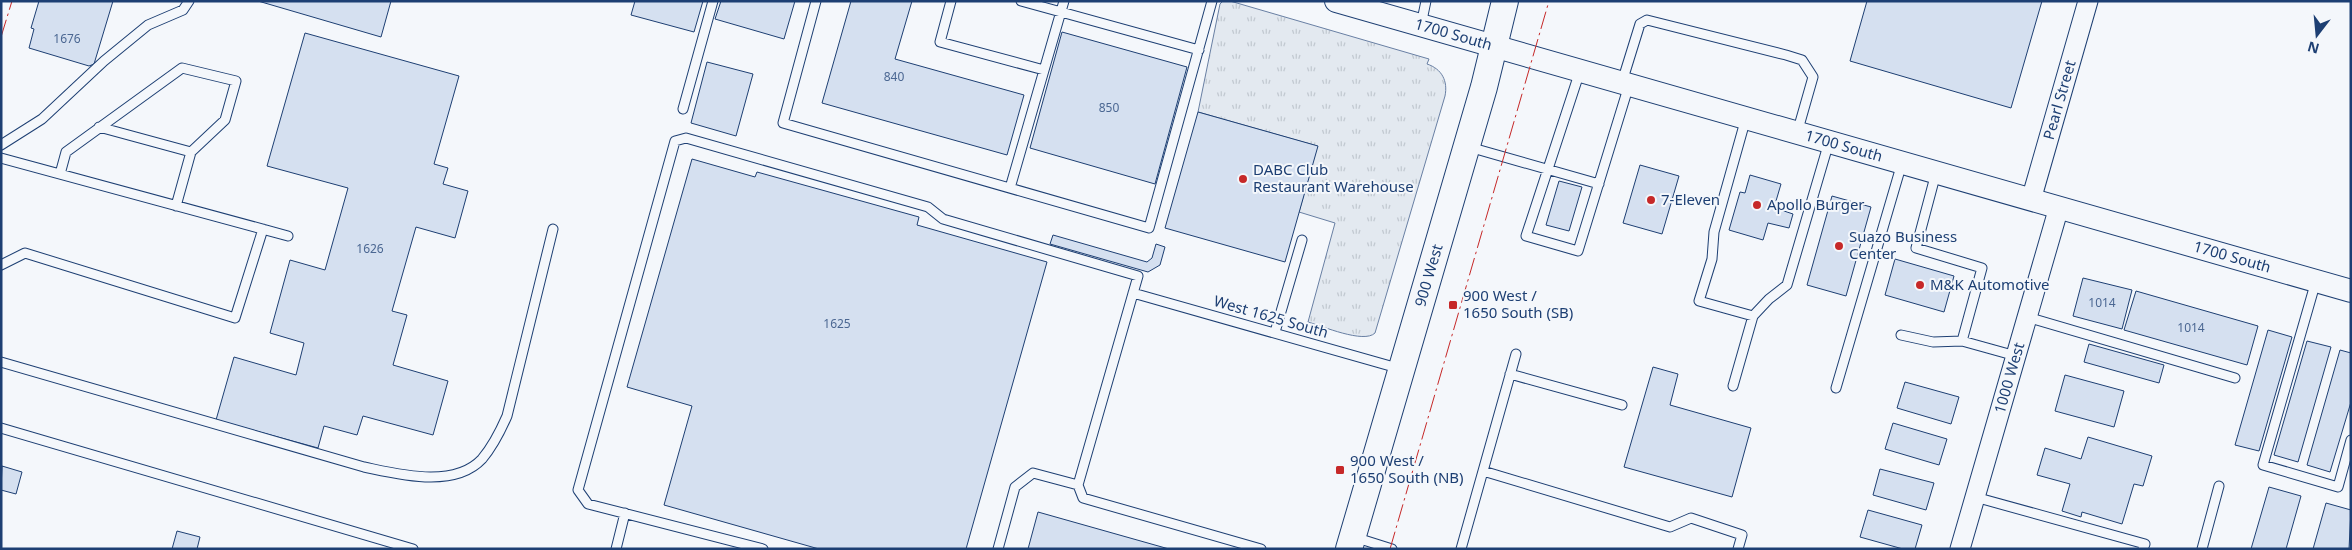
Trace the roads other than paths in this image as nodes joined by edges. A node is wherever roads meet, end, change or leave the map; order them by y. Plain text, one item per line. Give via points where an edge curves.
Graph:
1 (189, 1) edge
2 (713, 1) edge
3 (816, 1) edge
4 (951, 1) edge
5 (1021, 1) edge
6 (1064, 1) edge
7 (1212, 1) edge
8 (1336, 1) edge
9 (1426, 1) edge
10 (1505, 1) edge
11 (2088, 1) edge
12 (1376, 7) edge
13 (1060, 12) junction
14 (1421, 25) junction
15 (1494, 46) junction
16 (1198, 50) junction
17 (1044, 70) junction
18 (1580, 71) junction
19 (1626, 84) junction
20 (683, 109) dead end
21 (1746, 118) junction
22 (100, 127) junction
23 (1797, 133) junction
24 (1829, 142) junction
25 (1, 145) edge
26 (1466, 147) junction
27 (191, 152) junction
28 (1, 158) edge
29 (1902, 163) junction
30 (1548, 170) junction
31 (1936, 172) junction
32 (60, 174) junction
33 (1598, 184) junction
34 (1010, 188) junction
35 (2032, 200) junction
36 (176, 206) junction
37 (2059, 207) junction
38 (553, 228) dead end
39 (263, 230) junction
40 (288, 236) dead end
41 (1302, 240) dead end
42 (1, 265) edge
43 (2316, 281) junction
44 (2351, 291) edge
45 (1133, 293) junction
46 (1753, 316) junction
47 (2027, 318) junction
48 (1275, 332) junction
49 (1900, 335) dead end
50 (1962, 341) junction
51 (1516, 354) dead end
52 (2016, 356) junction
53 (1, 362) edge
54 (1401, 370) junction
55 (1510, 374) junction
56 (2236, 378) dead end
57 (1733, 386) dead end
58 (1836, 388) dead end
59 (1622, 405) dead end
60 (1, 428) edge
61 (2351, 440) edge
62 (1483, 471) junction
63 (1078, 485) junction
64 (2219, 486) dead end
65 (1975, 497) junction
66 (625, 513) junction
67 (1350, 543) edge
68 (413, 549) edge
69 (616, 549) edge
70 (763, 549) edge
71 (998, 549) edge
72 (1261, 549) edge
73 (1392, 549) edge
74 (1461, 549) edge
75 (1738, 549) edge
76 (1960, 549) edge
77 (2143, 549) edge
78 (2202, 549) edge

1 - 25 lane via 182,10 148,25 42,119
2 - 20 lane
3 - 34 lane via 783,123
4 - 17 lane via 940,42
5 - 13 lane
6 - 13 lane
7 - 16 lane
8 - 12 street, 1700 South
9 - 14 lane
10 - 15 main road, 900 West
11 - 35 street, Pearl Street
12 - 14 street, 1700 South
13 - 16 lane
13 - 17 lane
14 - 15 street, 1700 South
15 - 18 street, 1700 South
15 - 26 main road, 900 West
16 - 34 lane via 1149,228
17 - 34 lane
18 - 19 street, 1700 South
18 - 30 lane
19 - 21 street, 1700 South
19 - 23 lane via 1640,24 1647,20 1786,55 1802,60 1813,77
19 - 33 lane
21 - 23 street, 1700 South
21 - 46 lane via 1714,232 1712,259 1699,301
22 - 27 lane
22 - 27 lane via 182,68 236,81 226,120
22 - 32 lane via 66,152
23 - 24 street, 1700 South
24 - 29 street, 1700 South
24 - 46 lane via 1787,285
26 - 30 lane
26 - 54 main road, 900 West
27 - 36 lane
28 - 32 lane
29 - 31 street, 1700 South
29 - 58 lane
30 - 33 lane
30 - 33 lane via 1526,236 1578,250
31 - 35 street, 1700 South
31 - 50 lane via 1916,248 1982,268
32 - 36 lane
35 - 37 street, 1700 South
36 - 39 lane
37 - 43 street, 1700 South
37 - 47 street, 1000 West
38 - 53 lane via 507,416 494,443 480,461 462,472 440,476 364,467
39 - 40 lane
39 - 42 lane via 235,318 25,253
41 - 48 lane
43 - 44 street, 1700 South
43 - 61 lane via 2263,465 2338,487
45 - 48 lane, West 1625 South
45 - 63 lane
45 - 66 lane via 1138,276 942,219 928,207 686,138 674,142 578,490 588,504
46 - 57 lane
47 - 52 street, 1000 West
47 - 56 lane
48 - 54 lane, West 1625 South
49 - 50 lane via 1933,342
50 - 52 lane
51 - 55 lane
52 - 65 street, 1000 West
54 - 67 main road, 900 West
55 - 59 lane
55 - 62 lane
60 - 68 lane
62 - 74 lane
62 - 75 lane via 1670,527 1691,518 1742,535
63 - 71 lane via 1033,473 1015,487
63 - 72 lane via 1083,498
64 - 78 lane
65 - 76 street, 1000 West
65 - 77 lane via 2145,544
66 - 69 lane
66 - 70 lane
67 - 73 lane

